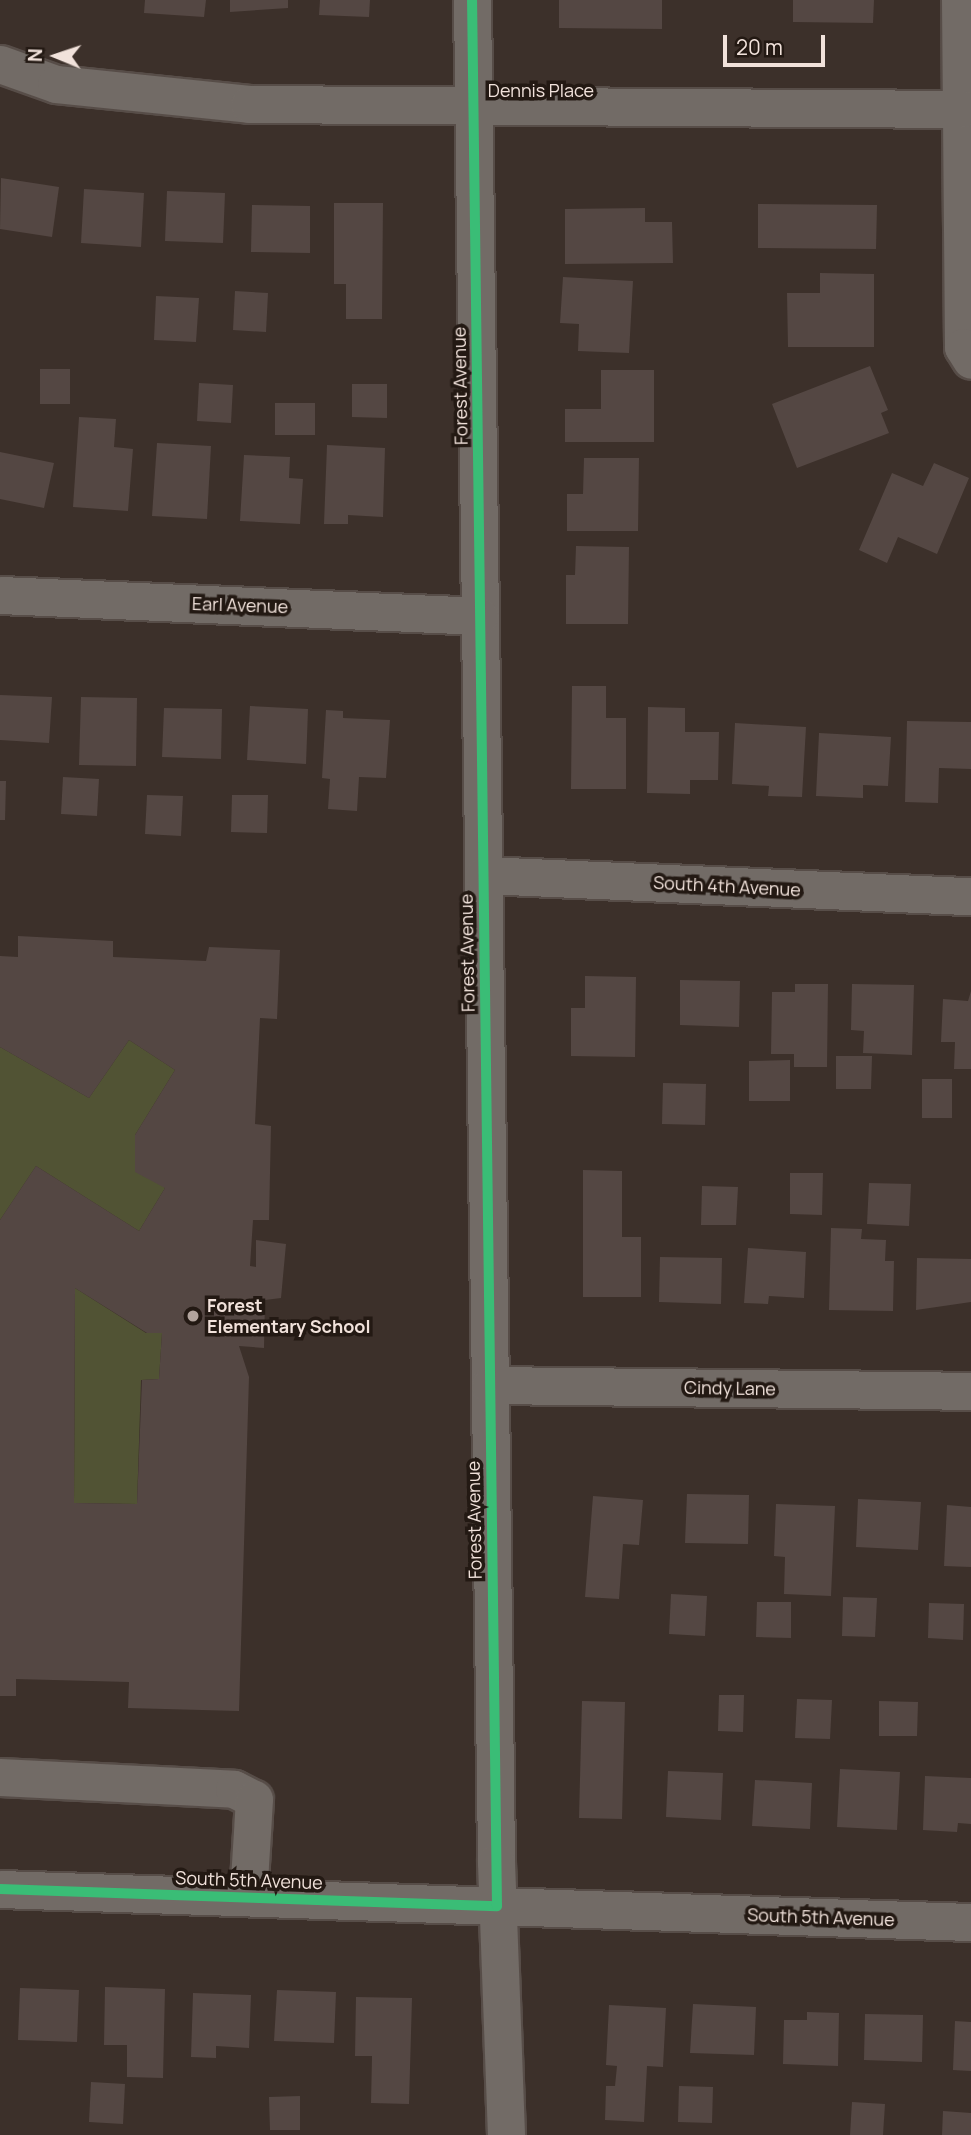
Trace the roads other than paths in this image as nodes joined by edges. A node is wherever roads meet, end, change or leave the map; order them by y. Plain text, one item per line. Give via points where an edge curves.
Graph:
1 (472, 0) edge
2 (960, 0) edge
3 (0, 64) edge
4 (474, 107) junction
5 (961, 109) junction
6 (971, 360) edge
7 (0, 595) edge
8 (480, 616) junction
9 (484, 875) junction
10 (971, 896) edge
11 (490, 1385) junction
12 (971, 1391) edge
13 (0, 1777) edge
14 (0, 1889) edge
15 (248, 1898) junction
16 (497, 1906) junction
17 (971, 1922) edge
18 (506, 2135) edge

1 - 4 street, Forest Avenue
2 - 5 street
3 - 4 street, Dennis Place via 56,83 248,104
4 - 5 street, Dennis Place
4 - 8 street, Forest Avenue
5 - 6 street via 963,347
7 - 8 street, Earl Avenue
8 - 9 street, Forest Avenue
9 - 10 street, South 4th Avenue
9 - 11 street, Forest Avenue
11 - 12 street, Cindy Lane
11 - 16 street, Forest Avenue
13 - 15 street via 233,1789 254,1799
14 - 15 street, South 5th Avenue
15 - 16 street, South 5th Avenue
16 - 17 street, South 5th Avenue
16 - 18 street, Forest Avenue

